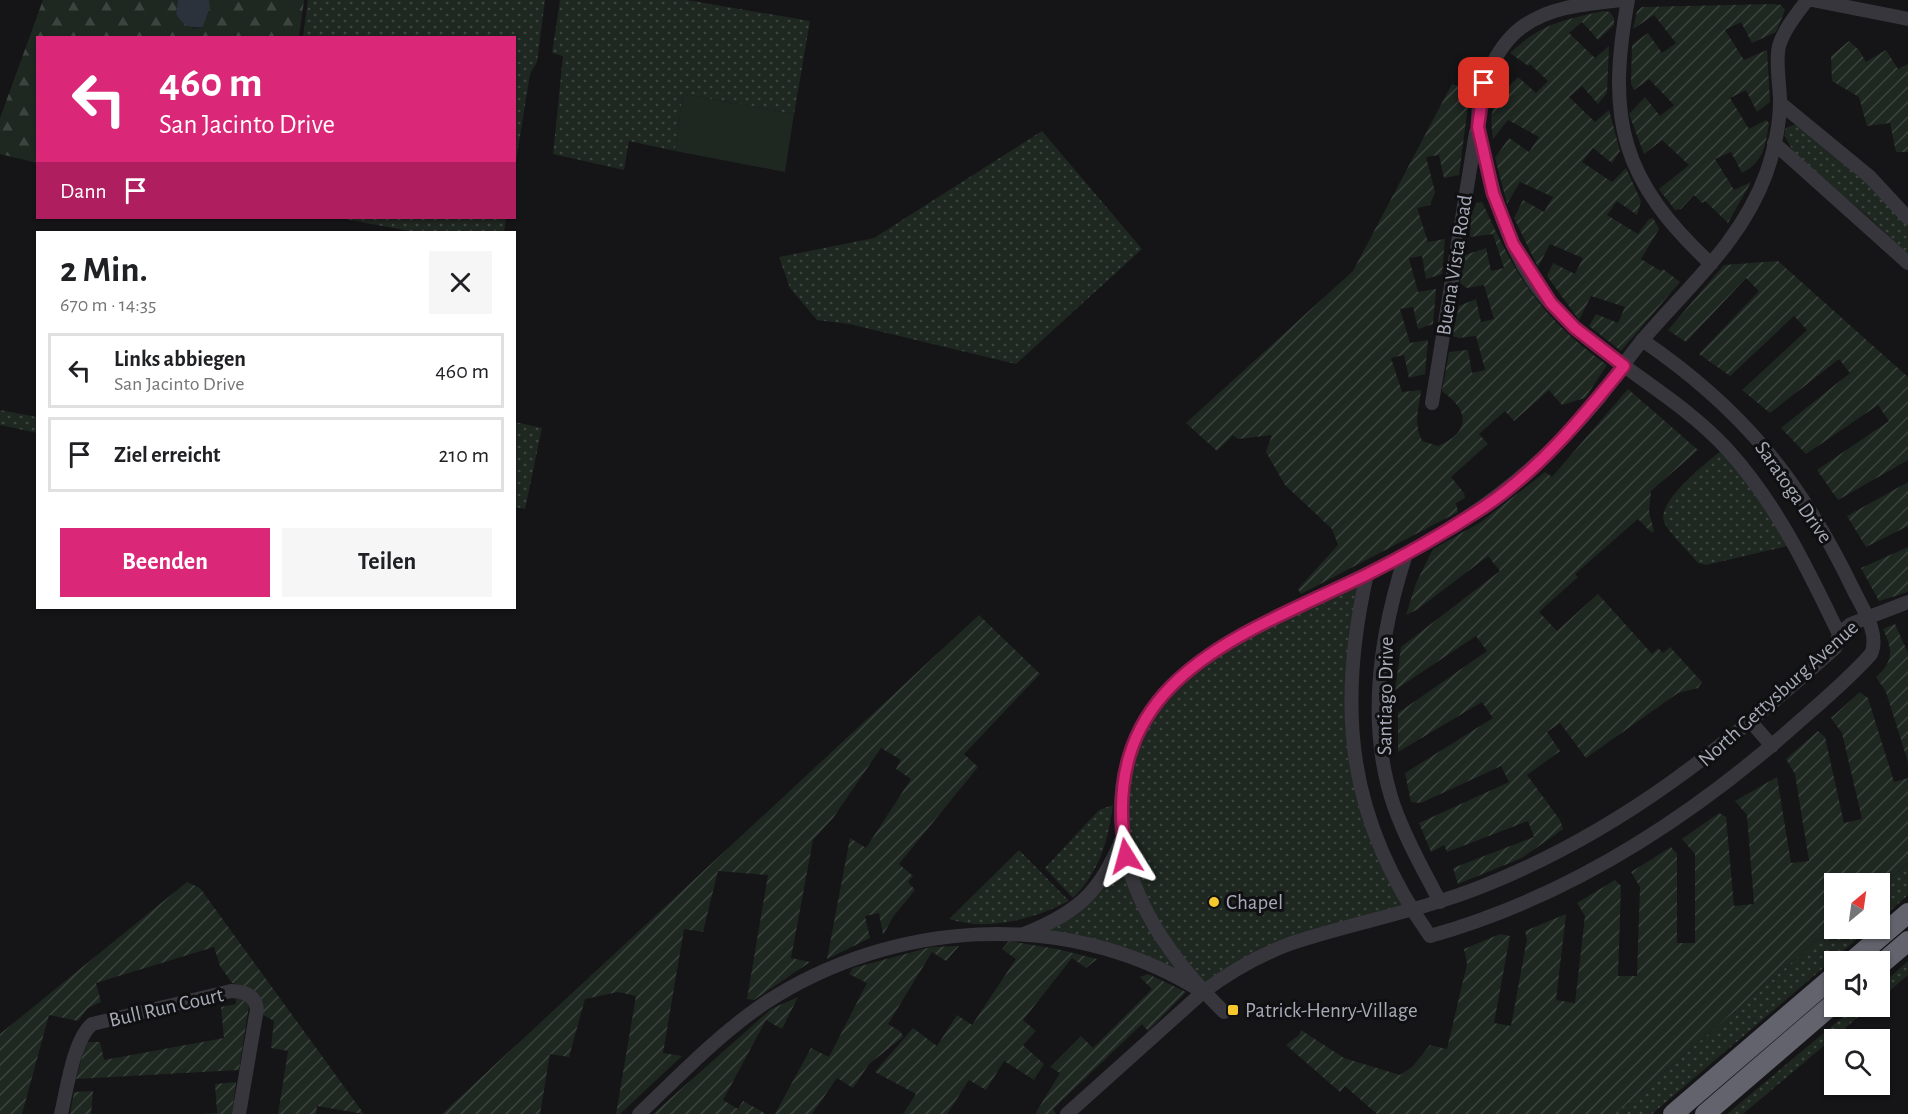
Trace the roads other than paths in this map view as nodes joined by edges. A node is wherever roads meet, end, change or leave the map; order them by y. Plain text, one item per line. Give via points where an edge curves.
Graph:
1 (1621, 0) edge
2 (1628, 0) edge
3 (1810, 0) edge
4 (1908, 19) edge
5 (1780, 103) junction
6 (1478, 127) junction
7 (1774, 143) junction
8 (1908, 218) edge
9 (1908, 263) edge
10 (1711, 264) junction
11 (1642, 340) junction
12 (1624, 366) junction
13 (1432, 403) dead end
14 (1406, 554) junction
15 (1367, 574) junction
16 (1908, 602) edge
17 (1866, 616) junction
18 (1839, 634) junction
19 (1751, 723) junction
20 (1772, 746) junction
21 (1122, 836) junction
22 (1440, 902) junction
23 (1412, 911) junction
24 (1908, 913) edge
25 (1021, 935) junction
26 (1908, 941) edge
27 (1864, 951) edge
28 (1890, 956) edge
29 (1824, 985) edge
30 (1203, 992) junction
31 (1224, 1012) dead end
32 (1824, 1012) edge
33 (61, 1114) edge
34 (239, 1114) edge
35 (639, 1114) edge
36 (1067, 1114) edge
37 (1673, 1114) edge
38 (1705, 1114) edge

1 - 6 street, Buena Vista Road via 1560,10 1520,29 1490,68
2 - 10 street via 1617,82 1628,148 1654,203
3 - 4 street
3 - 5 street via 1792,19 1779,49
5 - 7 street
5 - 8 street via 1870,177
6 - 12 street, Saratoga Drive via 1493,193 1530,274 1575,328
6 - 13 street, Buena Vista Road
7 - 9 street
7 - 10 street via 1751,208
10 - 11 street
11 - 12 street
11 - 17 street, Saratoga Drive via 1678,364 1718,399 1776,460 1835,552
12 - 14 street via 1571,429 1527,473 1485,506
12 - 18 street, Saratoga Drive via 1686,411 1754,480 1796,544
14 - 15 street
14 - 22 street, Santiago Drive via 1392,597 1381,653 1382,759 1398,815
15 - 21 street via 1227,642 1181,677 1153,705 1128,762 1121,805
15 - 23 street, Santiago Drive via 1351,676 1354,762 1367,817
16 - 17 street
17 - 18 street, North Gettysburg Avenue
17 - 20 street, North Gettysburg Avenue via 1873,639 1871,654
18 - 19 street, North Gettysburg Avenue via 1835,648
19 - 20 street
19 - 22 street, North Gettysburg Avenue via 1631,812 1561,851
20 - 23 street, North Gettysburg Avenue via 1689,810 1581,875 1504,910 1430,936
21 - 25 street via 1110,867 1090,895 1051,923
21 - 30 street via 1130,872 1146,910
22 - 23 street, North Gettysburg Avenue
23 - 30 street, North Gettysburg Avenue via 1314,935 1268,952 1226,974
24 - 27 highway
25 - 30 street via 1129,957 1177,976
25 - 35 street via 986,933 928,938 861,955 831,968 765,1003
26 - 28 highway
29 - 37 highway
30 - 31 street
30 - 36 street, North Gettysburg Avenue
32 - 38 highway
33 - 34 street, Bull Run Court via 78,1046 92,1024 241,991 250,996 257,1009

